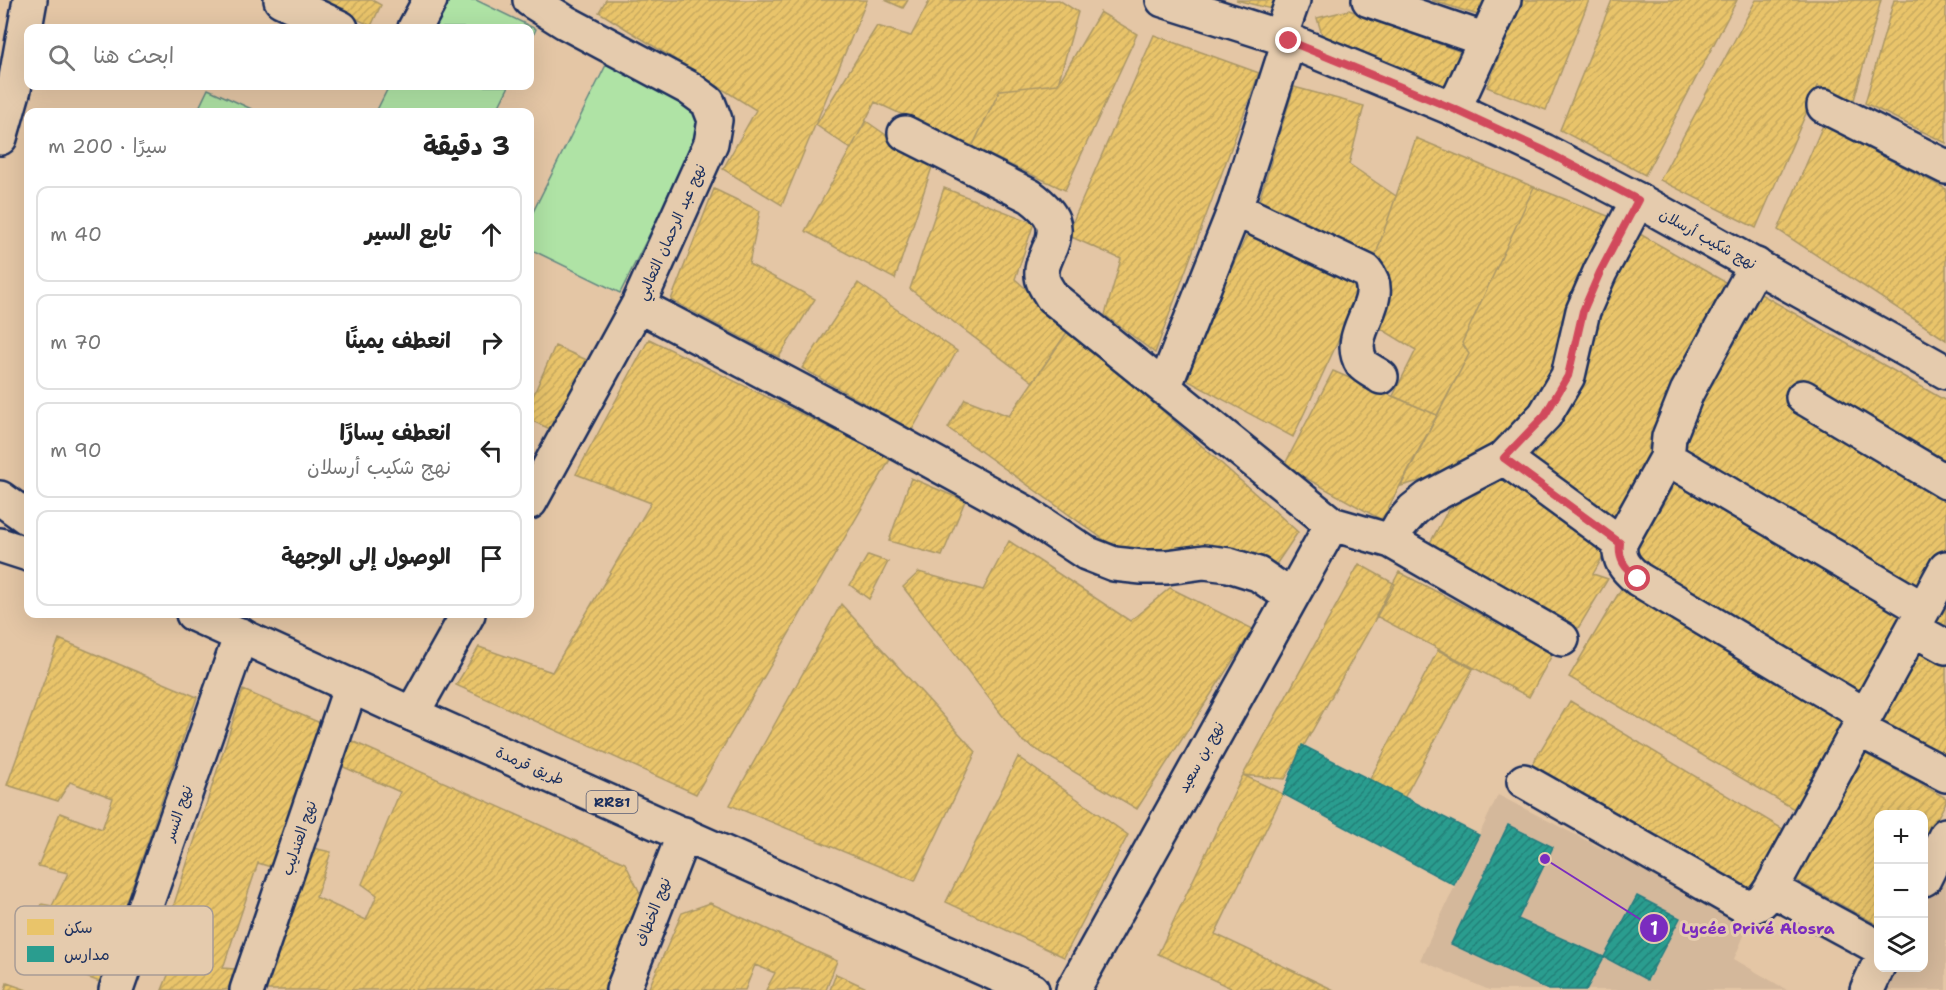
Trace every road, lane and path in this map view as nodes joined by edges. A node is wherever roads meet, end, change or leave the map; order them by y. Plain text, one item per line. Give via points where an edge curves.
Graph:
1 (30, 0) edge
2 (281, 0) edge
3 (430, 0) edge
4 (530, 0) edge
5 (1163, 0) edge
6 (1293, 0) edge
7 (1369, 0) edge
8 (1504, 0) edge
9 (571, 11) edge
10 (26, 24) edge
11 (332, 24) edge
12 (417, 24) edge
13 (24, 33) edge
14 (1285, 39) junction
15 (1486, 40) junction
16 (1824, 106) dead end
17 (1454, 109) junction
18 (905, 133) dead end
19 (0, 138) edge
20 (1946, 167) edge
21 (1638, 200) junction
22 (1235, 209) junction
23 (1756, 266) junction
24 (638, 305) junction
25 (1946, 372) edge
26 (1381, 377) dead end
27 (1164, 388) junction
28 (1803, 397) dead end
29 (1504, 458) junction
30 (1667, 458) junction
31 (1946, 482) edge
32 (534, 495) edge
33 (0, 498) edge
34 (24, 515) edge
35 (1332, 524) junction
36 (1391, 541) junction
37 (1620, 543) junction
38 (0, 545) edge
39 (24, 553) edge
40 (1946, 568) edge
41 (1290, 596) junction
42 (202, 618) edge
43 (466, 618) edge
44 (1918, 619) junction
45 (241, 635) junction
46 (1562, 639) dead end
47 (1946, 647) edge
48 (351, 686) junction
49 (412, 714) junction
50 (1862, 722) junction
51 (1946, 775) edge
52 (1524, 781) dead end
53 (684, 834) junction
54 (1946, 835) edge
55 (1928, 869) edge
56 (1771, 890) junction
57 (146, 906) edge
58 (1874, 945) edge
59 (1875, 972) edge
60 (121, 975) edge
61 (116, 990) edge
62 (247, 990) edge
63 (622, 990) edge
64 (1032, 990) edge
65 (1073, 990) edge
66 (1867, 990) edge

1 - 10 street
2 - 11 street
3 - 12 street
4 - 9 street, نهج عبد الرحمان الثعالبي
5 - 14 street, نهج شكيب أرسلان
6 - 14 street
7 - 15 street
8 - 15 street
9 - 24 street, نهج عبد الرحمان الثعالبي via 708,102 715,120 711,142
13 - 19 street
14 - 17 street, نهج شكيب أرسلان
14 - 22 street
15 - 17 street
16 - 20 street
17 - 21 street, نهج شكيب أرسلان
18 - 27 street via 1041,205 1054,226 1055,239 1042,276 1052,297
21 - 23 street, نهج شكيب أرسلان
21 - 29 street via 1583,311 1568,376 1545,415
22 - 26 street via 1366,272 1375,286 1359,332 1358,351 1363,365
22 - 27 street
23 - 25 street, نهج شكيب أرسلان
23 - 30 street via 1687,392 1670,437
24 - 32 street, نهج عبد الرحمان الثعالبي
24 - 41 street via 1024,512 1086,553 1114,564 1142,567 1203,562 1229,565 1258,574
27 - 35 street
28 - 31 street
29 - 36 street via 1428,498 1413,510
29 - 37 street
30 - 37 street
30 - 44 street
33 - 34 street
35 - 36 street
35 - 41 street, نهج بن سعيد
36 - 46 street
37 - 50 street via 1621,561 1638,579
38 - 39 street
40 - 44 street
41 - 65 street, نهج بن سعيد
42 - 45 street, طريق قرمدة / RR81
43 - 49 street
44 - 47 street
44 - 50 street
45 - 48 street, طريق قرمدة / RR81
45 - 57 street, نهج النسر
48 - 49 street, طريق قرمدة / RR81
48 - 62 street, نهج العندليب
49 - 53 street, طريق قرمدة / RR81
50 - 51 street
50 - 56 street
52 - 56 street via 1746,907 1763,902
53 - 63 street, نهج الخطاف
53 - 64 street, طريق قرمدة / RR81
54 - 55 street
56 - 58 street
59 - 66 street
60 - 61 street, نهج النسر

